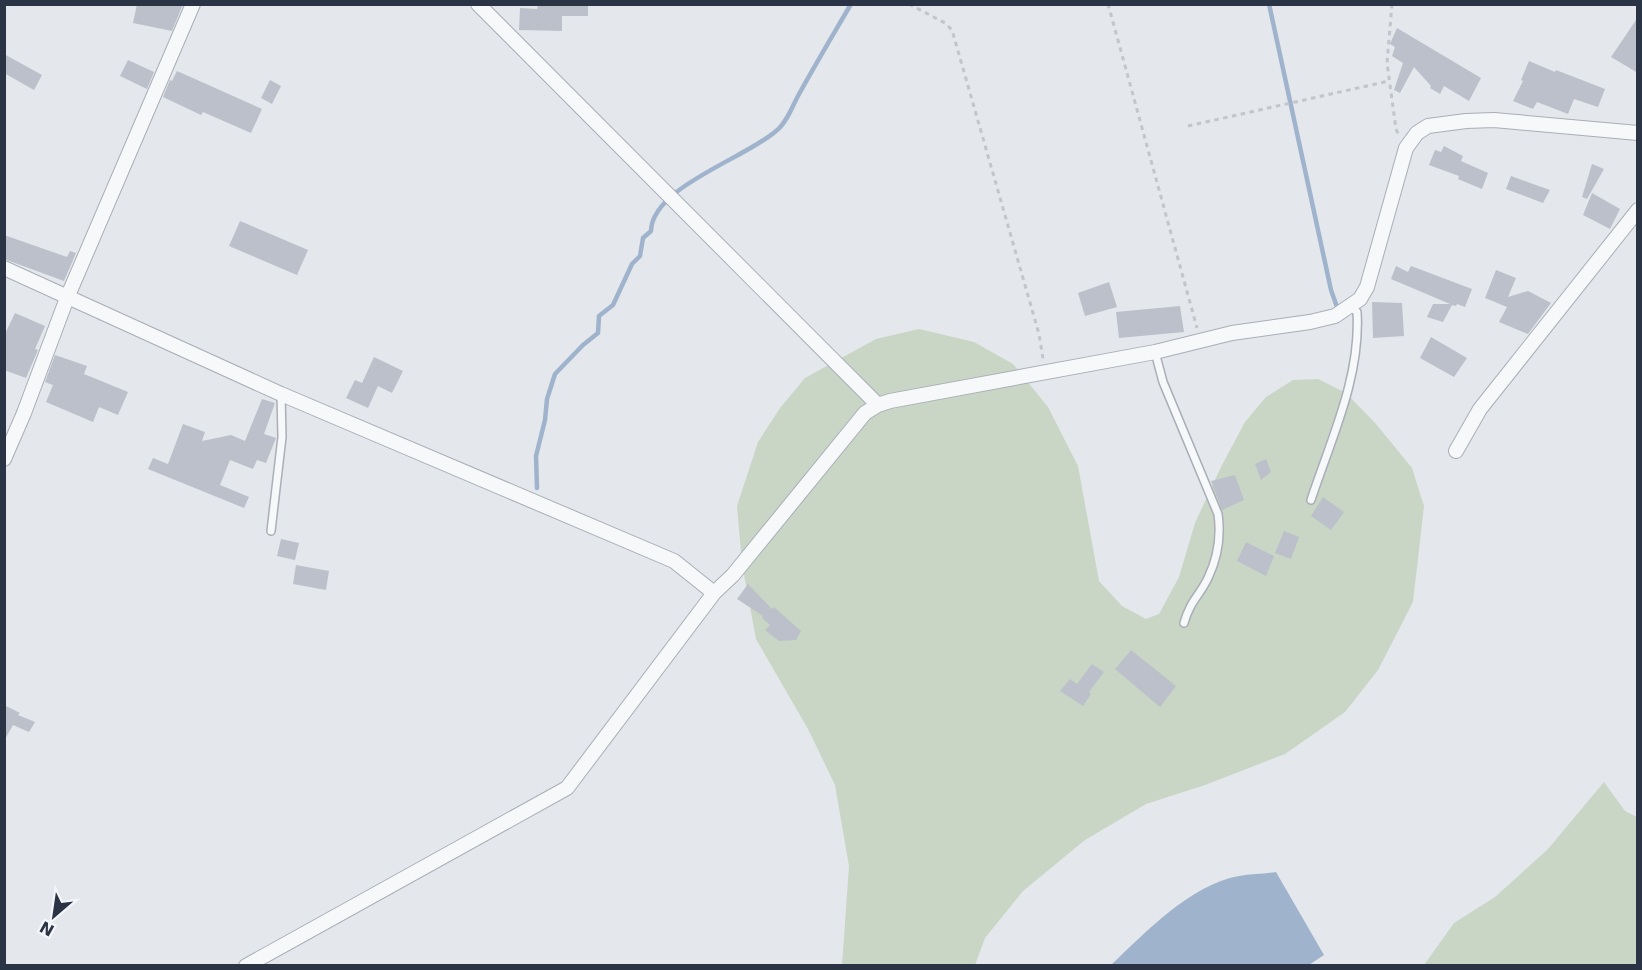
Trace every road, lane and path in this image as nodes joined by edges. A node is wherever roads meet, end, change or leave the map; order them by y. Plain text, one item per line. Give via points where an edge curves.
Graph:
1 (194, 4) edge
2 (478, 4) edge
3 (909, 4) edge
4 (1108, 4) edge
5 (1392, 4) edge
6 (1389, 81) junction
7 (1188, 126) dead end
8 (1638, 133) edge
9 (1406, 148) junction
10 (1638, 210) edge
11 (4, 268) edge
12 (67, 298) junction
13 (1350, 306) junction
14 (1200, 341) junction
15 (1155, 352) junction
16 (1046, 373) junction
17 (281, 394) junction
18 (878, 405) junction
19 (1456, 451) dead end
20 (4, 459) edge
21 (1311, 500) dead end
22 (271, 531) dead end
23 (714, 593) junction
24 (1184, 623) dead end
25 (246, 966) edge

1 - 12 street
2 - 18 street
3 - 16 path via 952,30 1039,334
4 - 14 path
5 - 6 path
6 - 7 path
6 - 9 path via 1396,129
8 - 9 street via 1466,120 1428,126 1417,132
9 - 13 street via 1367,287
10 - 19 street via 1480,409
11 - 12 street
12 - 17 street
12 - 20 street
13 - 14 street via 1327,318
13 - 21 lane via 1357,312 1359,337 1354,371
14 - 15 street
15 - 16 street
15 - 24 lane via 1163,381 1218,514 1221,531 1208,578 1189,607
16 - 18 street
17 - 22 lane via 282,438
17 - 23 street via 674,561
18 - 23 street via 865,413
23 - 25 street via 567,788

